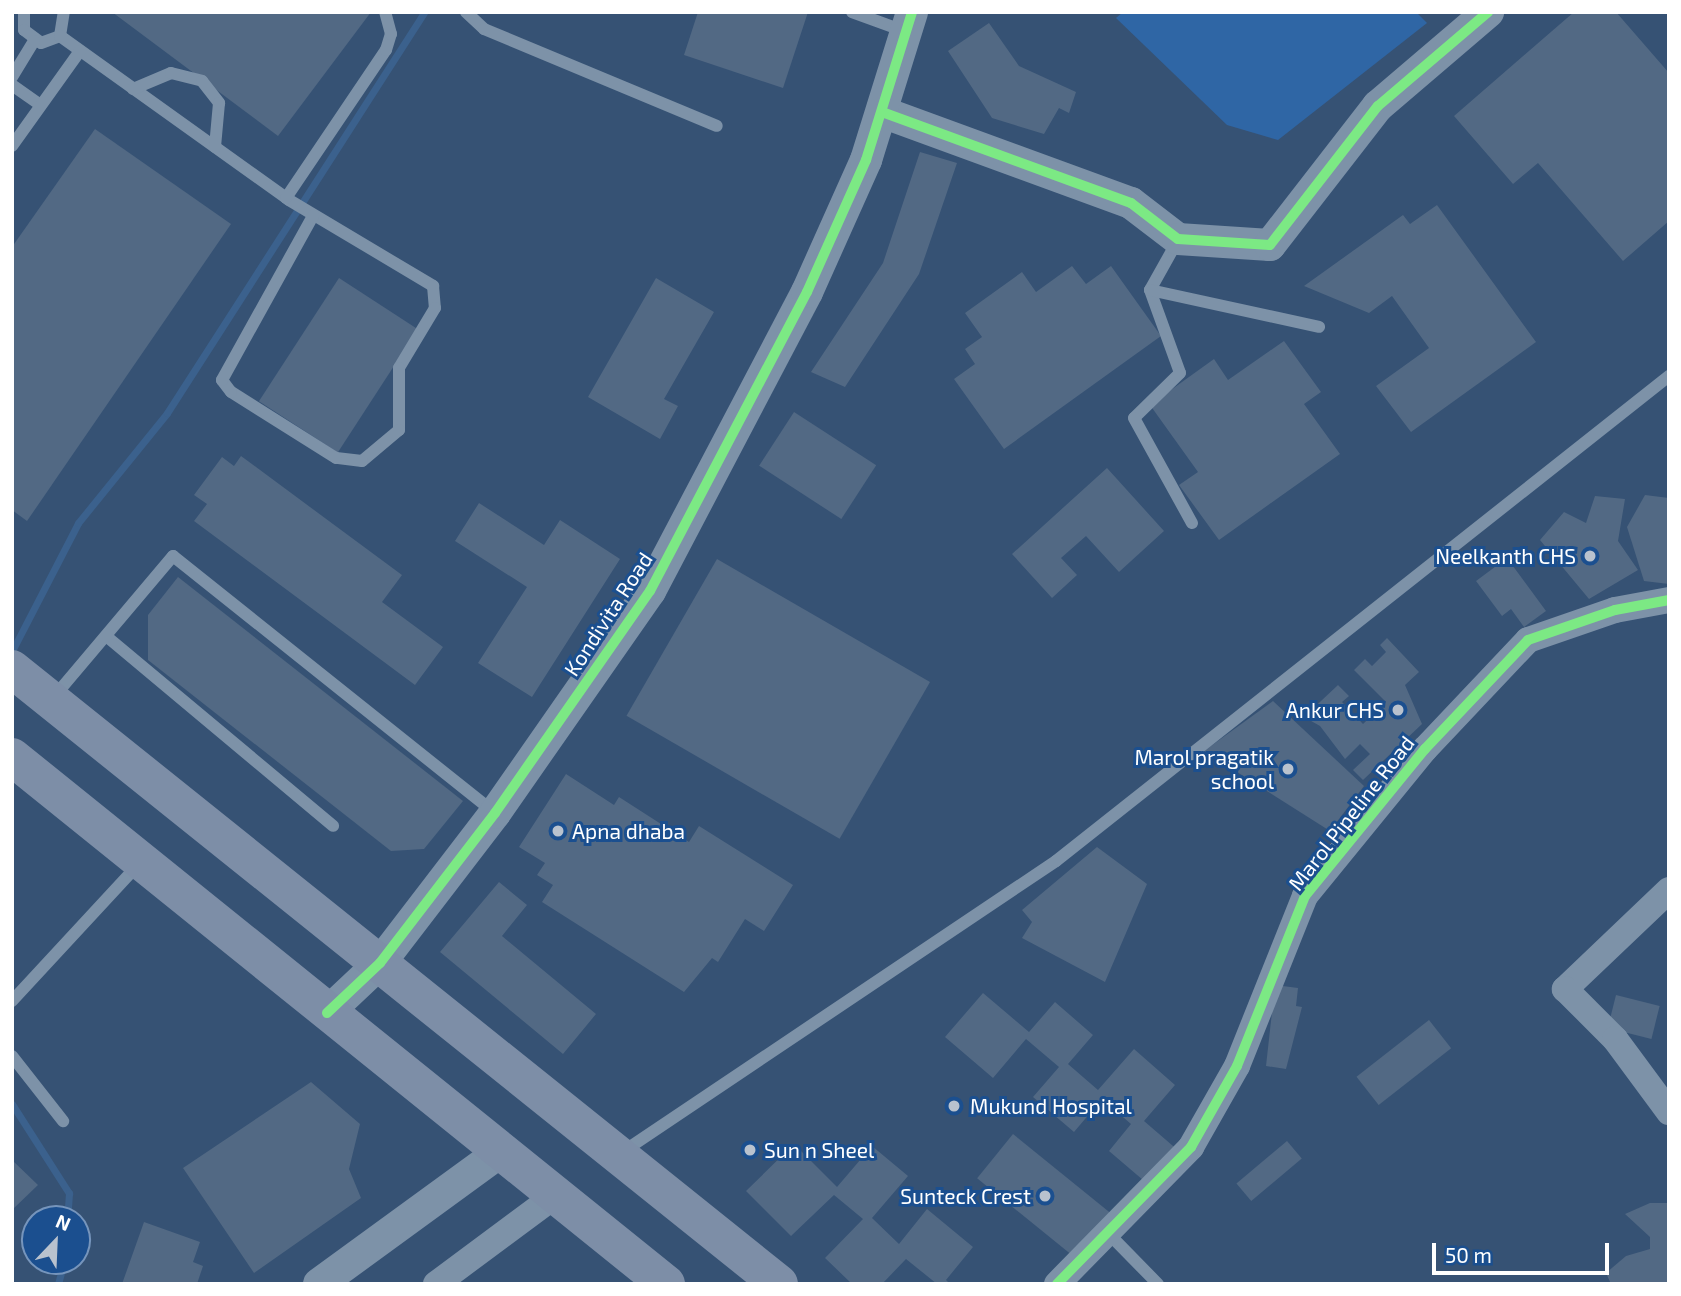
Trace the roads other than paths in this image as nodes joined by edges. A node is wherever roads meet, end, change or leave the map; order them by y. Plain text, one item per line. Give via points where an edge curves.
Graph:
1 (24, 12) edge
2 (64, 12) edge
3 (385, 12) edge
4 (466, 12) edge
5 (852, 12) edge
6 (1471, 18) edge
7 (909, 22) edge
8 (60, 37) junction
9 (34, 41) junction
10 (79, 51) junction
11 (16, 60) edge
12 (12, 77) edge
13 (12, 85) edge
14 (133, 89) junction
15 (41, 105) junction
16 (882, 112) junction
17 (717, 126) dead end
18 (12, 146) edge
19 (215, 148) junction
20 (287, 199) junction
21 (311, 214) junction
22 (1178, 239) junction
23 (1150, 290) junction
24 (1319, 327) dead end
25 (1669, 376) edge
26 (1192, 523) dead end
27 (1669, 600) edge
28 (106, 636) junction
29 (12, 669) edge
30 (51, 701) junction
31 (12, 757) edge
32 (495, 813) junction
33 (333, 826) dead end
34 (142, 862) junction
35 (1669, 890) edge
36 (380, 963) junction
37 (12, 1001) edge
38 (327, 1013) junction
39 (12, 1056) edge
40 (1669, 1112) edge
41 (63, 1121) dead end
42 (503, 1150) junction
43 (619, 1155) junction
44 (557, 1194) junction
45 (1107, 1232) junction
46 (654, 1280) edge
47 (1152, 1281) edge
48 (319, 1284) edge
49 (436, 1284) edge
50 (779, 1284) edge
51 (1057, 1284) edge

1 - 9 lane via 24,30
2 - 8 lane
3 - 20 lane via 391,34 386,50
4 - 17 lane via 484,29
5 - 7 lane
6 - 22 street via 1378,106 1270,245
7 - 16 street, Kondivita Road
8 - 9 lane
8 - 10 lane
9 - 11 lane
10 - 14 lane
10 - 15 lane
11 - 12 lane
13 - 15 lane
14 - 19 lane
14 - 19 lane via 171,73 202,81 219,103
15 - 18 lane
16 - 22 street via 1131,203
16 - 32 street, Kondivita Road via 807,292 650,591
19 - 20 lane
20 - 21 lane
21 - 21 lane via 222,380 230,392 335,458 362,461 399,430 399,368 435,308 437,292 427,280
22 - 23 lane
23 - 24 lane
23 - 26 lane via 1180,373 1134,418
25 - 43 lane via 1056,861
27 - 45 street, Marol Pipeline Road via 1615,610 1528,640 1425,749 1305,896 1237,1066 1191,1147
28 - 30 lane
28 - 32 lane via 173,556
28 - 33 lane
29 - 30 main road
30 - 36 main road
31 - 34 main road
32 - 36 street, Kondivita Road
34 - 37 lane
34 - 38 main road
35 - 40 street via 1565,989 1615,1039
36 - 38 street, Kondivita Road
36 - 43 main road
38 - 42 main road
39 - 41 lane
42 - 44 main road
42 - 48 street
43 - 50 main road
44 - 46 main road
44 - 49 street
45 - 47 lane
45 - 51 street, Marol Pipeline Road

